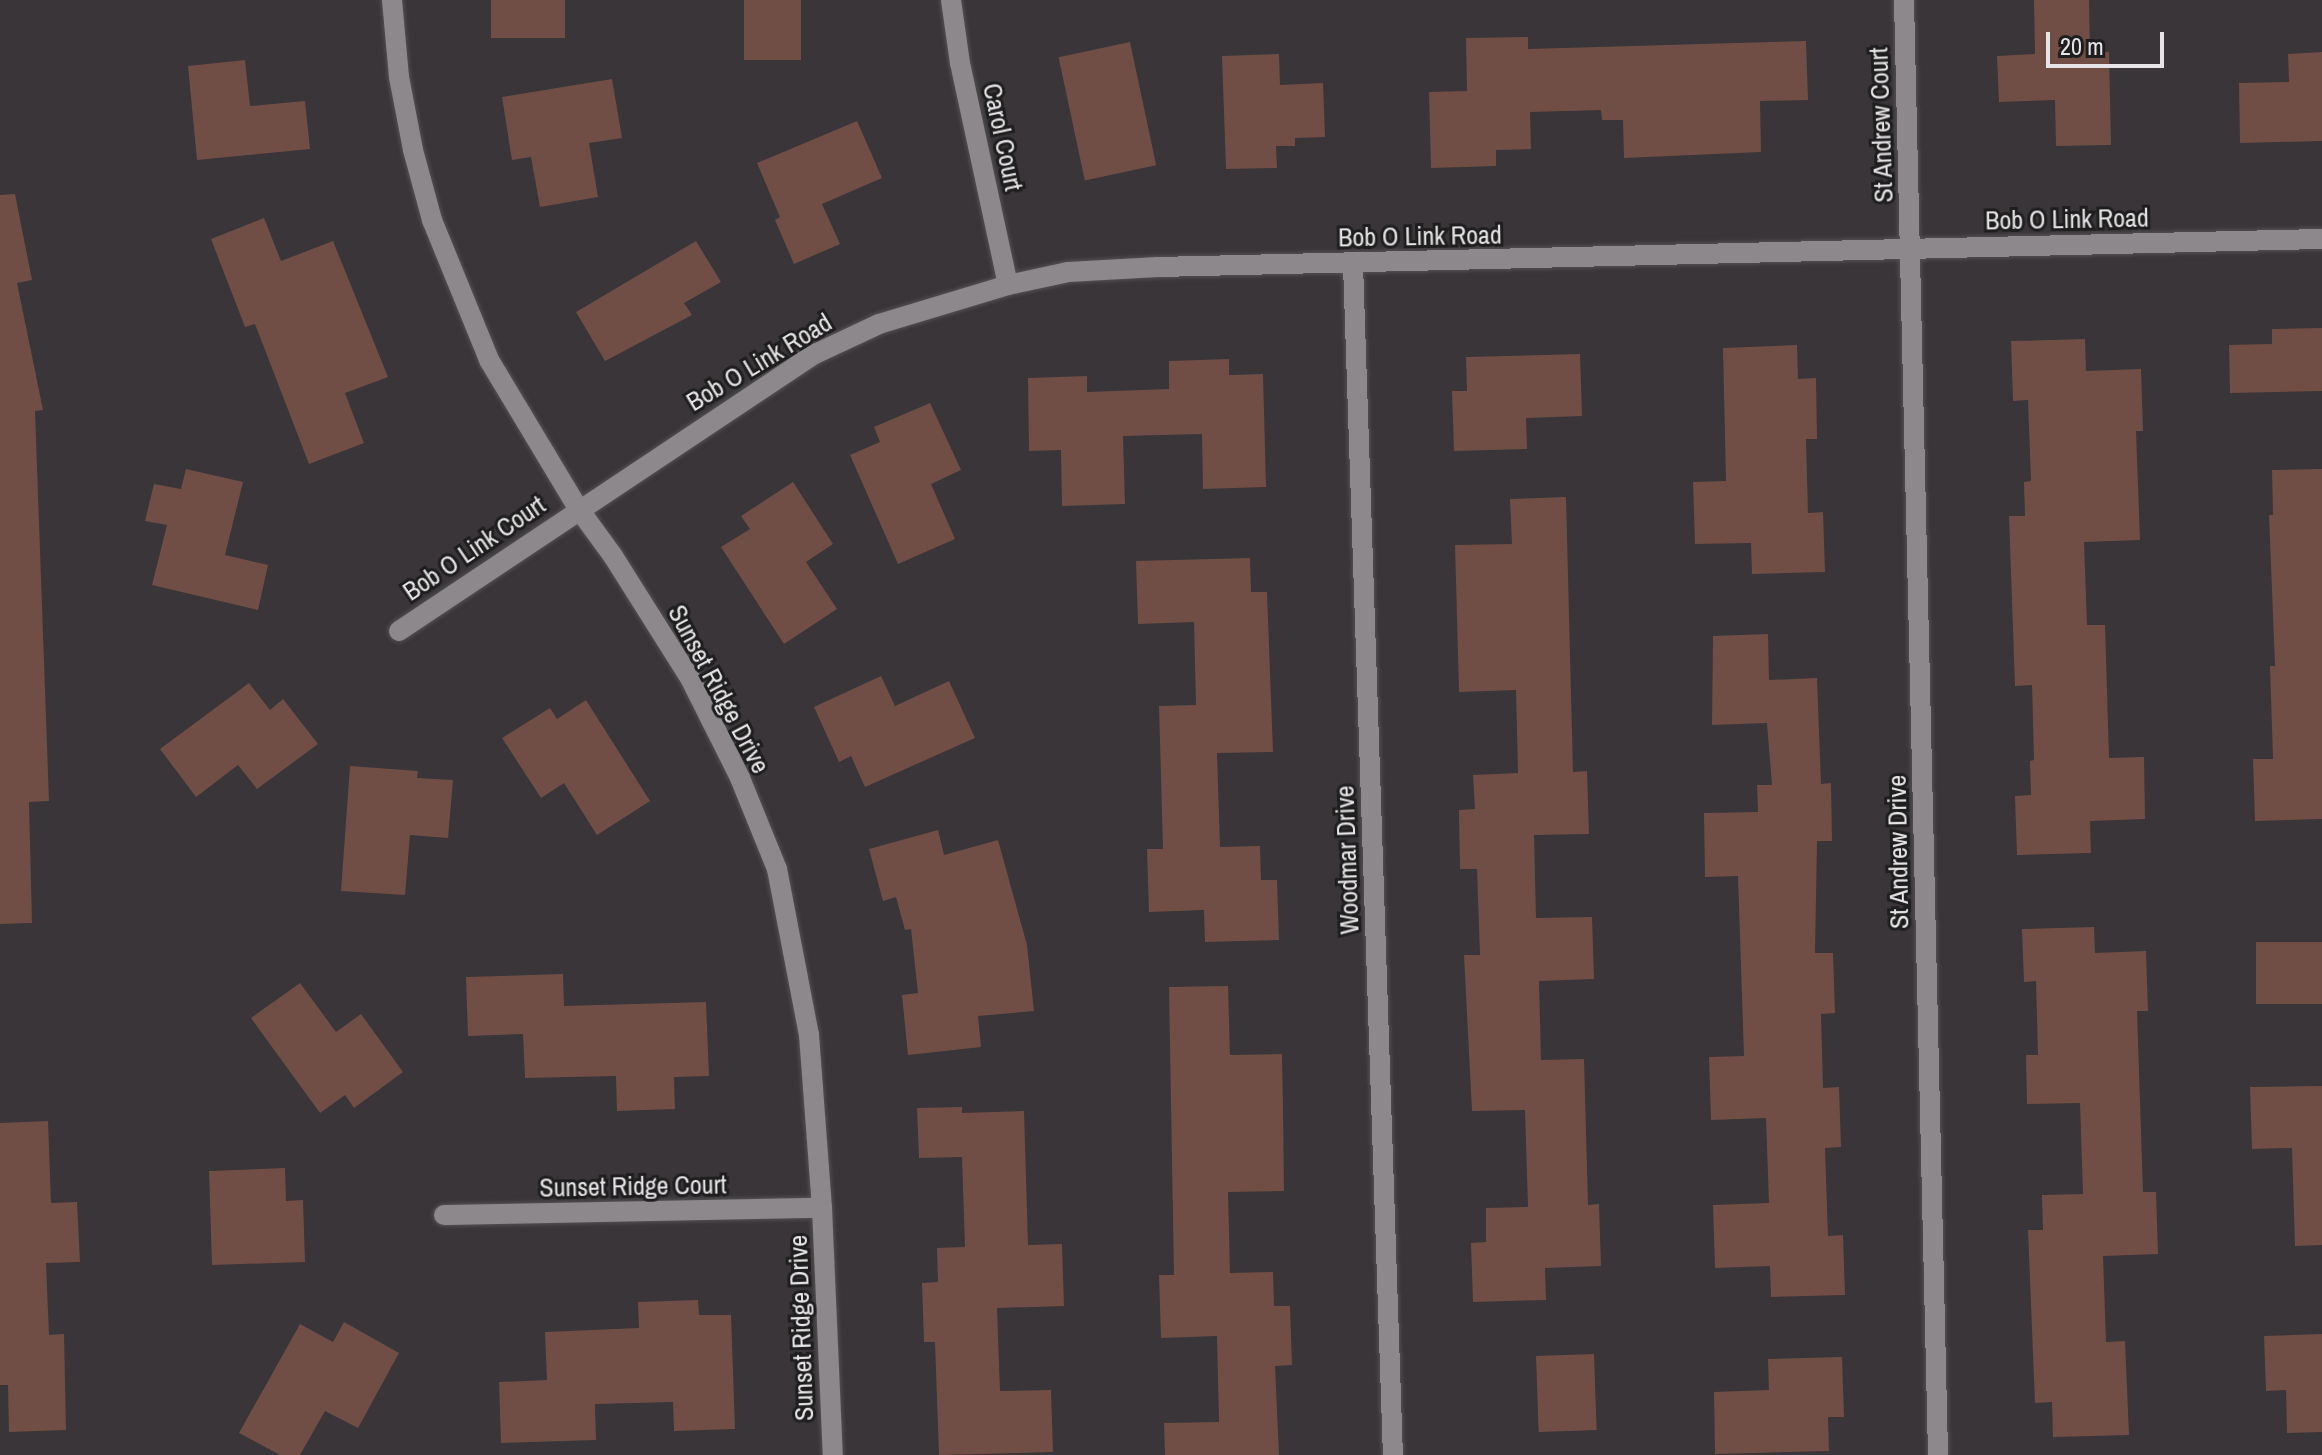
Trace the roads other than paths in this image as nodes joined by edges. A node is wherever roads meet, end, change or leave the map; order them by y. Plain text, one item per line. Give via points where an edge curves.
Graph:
1 (392, 0) edge
2 (951, 0) edge
3 (1904, 0) edge
4 (2322, 239) edge
5 (1910, 248) junction
6 (1353, 264) junction
7 (1008, 285) junction
8 (578, 508) junction
9 (399, 631) dead end
10 (822, 1208) junction
11 (444, 1215) dead end
12 (833, 1455) edge
13 (1393, 1455) edge
14 (1938, 1455) edge

1 - 8 street, Sunset Ridge Drive via 405,112 432,220 489,360
2 - 7 street, Carol Court
3 - 5 street, St Andrew Court
4 - 5 street, Bob O Link Road
5 - 6 street, Bob O Link Road
5 - 14 street, St Andrew Drive
6 - 7 street, Bob O Link Road via 1068,272
6 - 13 street, Woodmar Drive
7 - 8 street, Bob O Link Road via 879,324 815,354
8 - 9 street, Bob O Link Court
8 - 10 street, Sunset Ridge Drive via 691,680 740,778 777,869 809,1035
10 - 11 street, Sunset Ridge Court
10 - 12 street, Sunset Ridge Drive

